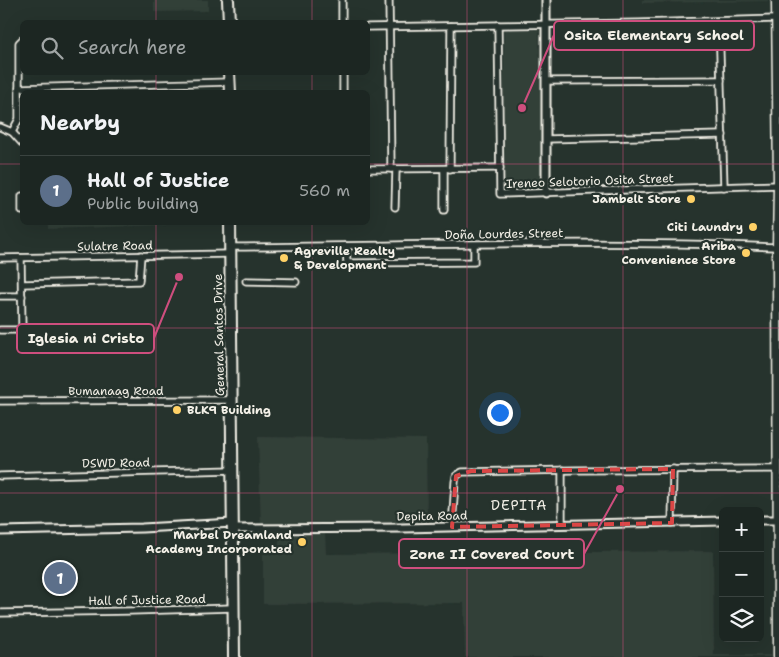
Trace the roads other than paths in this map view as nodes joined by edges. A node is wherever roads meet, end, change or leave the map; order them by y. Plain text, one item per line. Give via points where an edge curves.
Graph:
1 (228, 0) edge
2 (342, 0) edge
3 (389, 0) edge
4 (546, 0) edge
5 (776, 0) edge
6 (229, 20) edge
7 (342, 20) edge
8 (776, 20) junction
9 (719, 21) junction
10 (545, 24) junction
11 (498, 25) junction
12 (389, 26) junction
13 (451, 26) junction
14 (370, 27) edge
15 (778, 49) edge
16 (20, 64) edge
17 (342, 75) edge
18 (229, 77) edge
19 (721, 80) junction
20 (546, 81) junction
21 (19, 88) junction
22 (230, 90) edge
23 (343, 90) edge
24 (778, 117) edge
25 (0, 127) edge
26 (12, 132) junction
27 (723, 135) junction
28 (546, 139) junction
29 (20, 141) edge
30 (778, 158) edge
31 (500, 168) junction
32 (370, 169) edge
33 (393, 169) junction
34 (447, 169) junction
35 (778, 185) edge
36 (724, 187) junction
37 (546, 193) junction
38 (779, 199) edge
39 (395, 207) dead end
40 (444, 210) dead end
41 (230, 225) edge
42 (778, 242) edge
43 (474, 245) junction
44 (346, 246) junction
45 (230, 250) junction
46 (141, 256) junction
47 (0, 258) edge
48 (21, 258) junction
49 (778, 279) edge
50 (246, 281) dead end
51 (296, 282) dead end
52 (22, 284) junction
53 (0, 296) edge
54 (22, 296) junction
55 (0, 330) edge
56 (778, 333) edge
57 (778, 362) edge
58 (232, 400) junction
59 (0, 401) edge
60 (778, 442) edge
61 (778, 469) edge
62 (233, 470) junction
63 (562, 470) junction
64 (673, 470) junction
65 (0, 476) edge
66 (778, 500) edge
67 (764, 520) edge
68 (778, 520) edge
69 (719, 521) edge
70 (672, 523) junction
71 (562, 524) junction
72 (233, 526) junction
73 (452, 527) junction
74 (0, 531) edge
75 (778, 594) edge
76 (234, 608) junction
77 (0, 613) edge
78 (234, 657) edge
79 (778, 657) edge

1 - 6 highway
2 - 7 street
3 - 12 street
4 - 10 street
5 - 8 main road
8 - 9 street
8 - 15 main road
9 - 10 street
9 - 19 street
10 - 11 street
10 - 20 street
11 - 13 street
11 - 31 street
12 - 13 street
12 - 14 street
12 - 33 street
13 - 34 street
15 - 24 main road
16 - 21 street
17 - 23 street
18 - 21 street
18 - 22 highway
19 - 20 street
19 - 27 street
20 - 28 street
21 - 26 street via 19,119
24 - 30 main road
25 - 26 street
26 - 29 street
27 - 28 street
27 - 36 street
28 - 37 street
30 - 35 main road
31 - 34 street, Ireneo Selotorio Osita Street
31 - 37 street, Ireneo Selotorio Osita Street via 500,194
32 - 33 street, Ireneo Selotorio Osita Street
33 - 34 street, Ireneo Selotorio Osita Street
33 - 39 street
34 - 40 street
35 - 36 street, Ireneo Selotorio Osita Street
35 - 38 main road
36 - 37 street, Ireneo Selotorio Osita Street
38 - 42 main road
41 - 45 highway, General Santos Drive
42 - 43 street, Doña Lourdes Street
42 - 49 main road
43 - 44 street, Doña Lourdes Street
43 - 44 street via 474,262 347,263
44 - 45 street, Doña Lourdes Street
45 - 46 street, Sulatre Road
45 - 58 highway, General Santos Drive
46 - 48 street, Sulatre Road
46 - 52 street via 140,281
47 - 48 street, Sulatre Road
48 - 52 street
49 - 56 main road
50 - 51 street
52 - 54 street
53 - 54 street
54 - 55 street via 22,330
56 - 57 main road
57 - 60 main road
58 - 59 street, Bumanaag Road
58 - 62 highway, General Santos Drive
60 - 61 main road
61 - 64 street
61 - 66 main road
62 - 65 street, DSWD Road
62 - 72 highway, General Santos Drive
63 - 64 street
63 - 71 street
63 - 73 street via 459,473 455,482
64 - 70 street
66 - 68 main road
67 - 68 street
68 - 75 main road
69 - 70 street, Depita Road
70 - 71 street, Depita Road
71 - 73 street, Depita Road
72 - 73 street, Depita Road
72 - 74 street, Depita Road
72 - 76 highway, General Santos Drive
75 - 79 main road
76 - 77 street, Hall of Justice Road
76 - 78 highway, General Santos Drive

